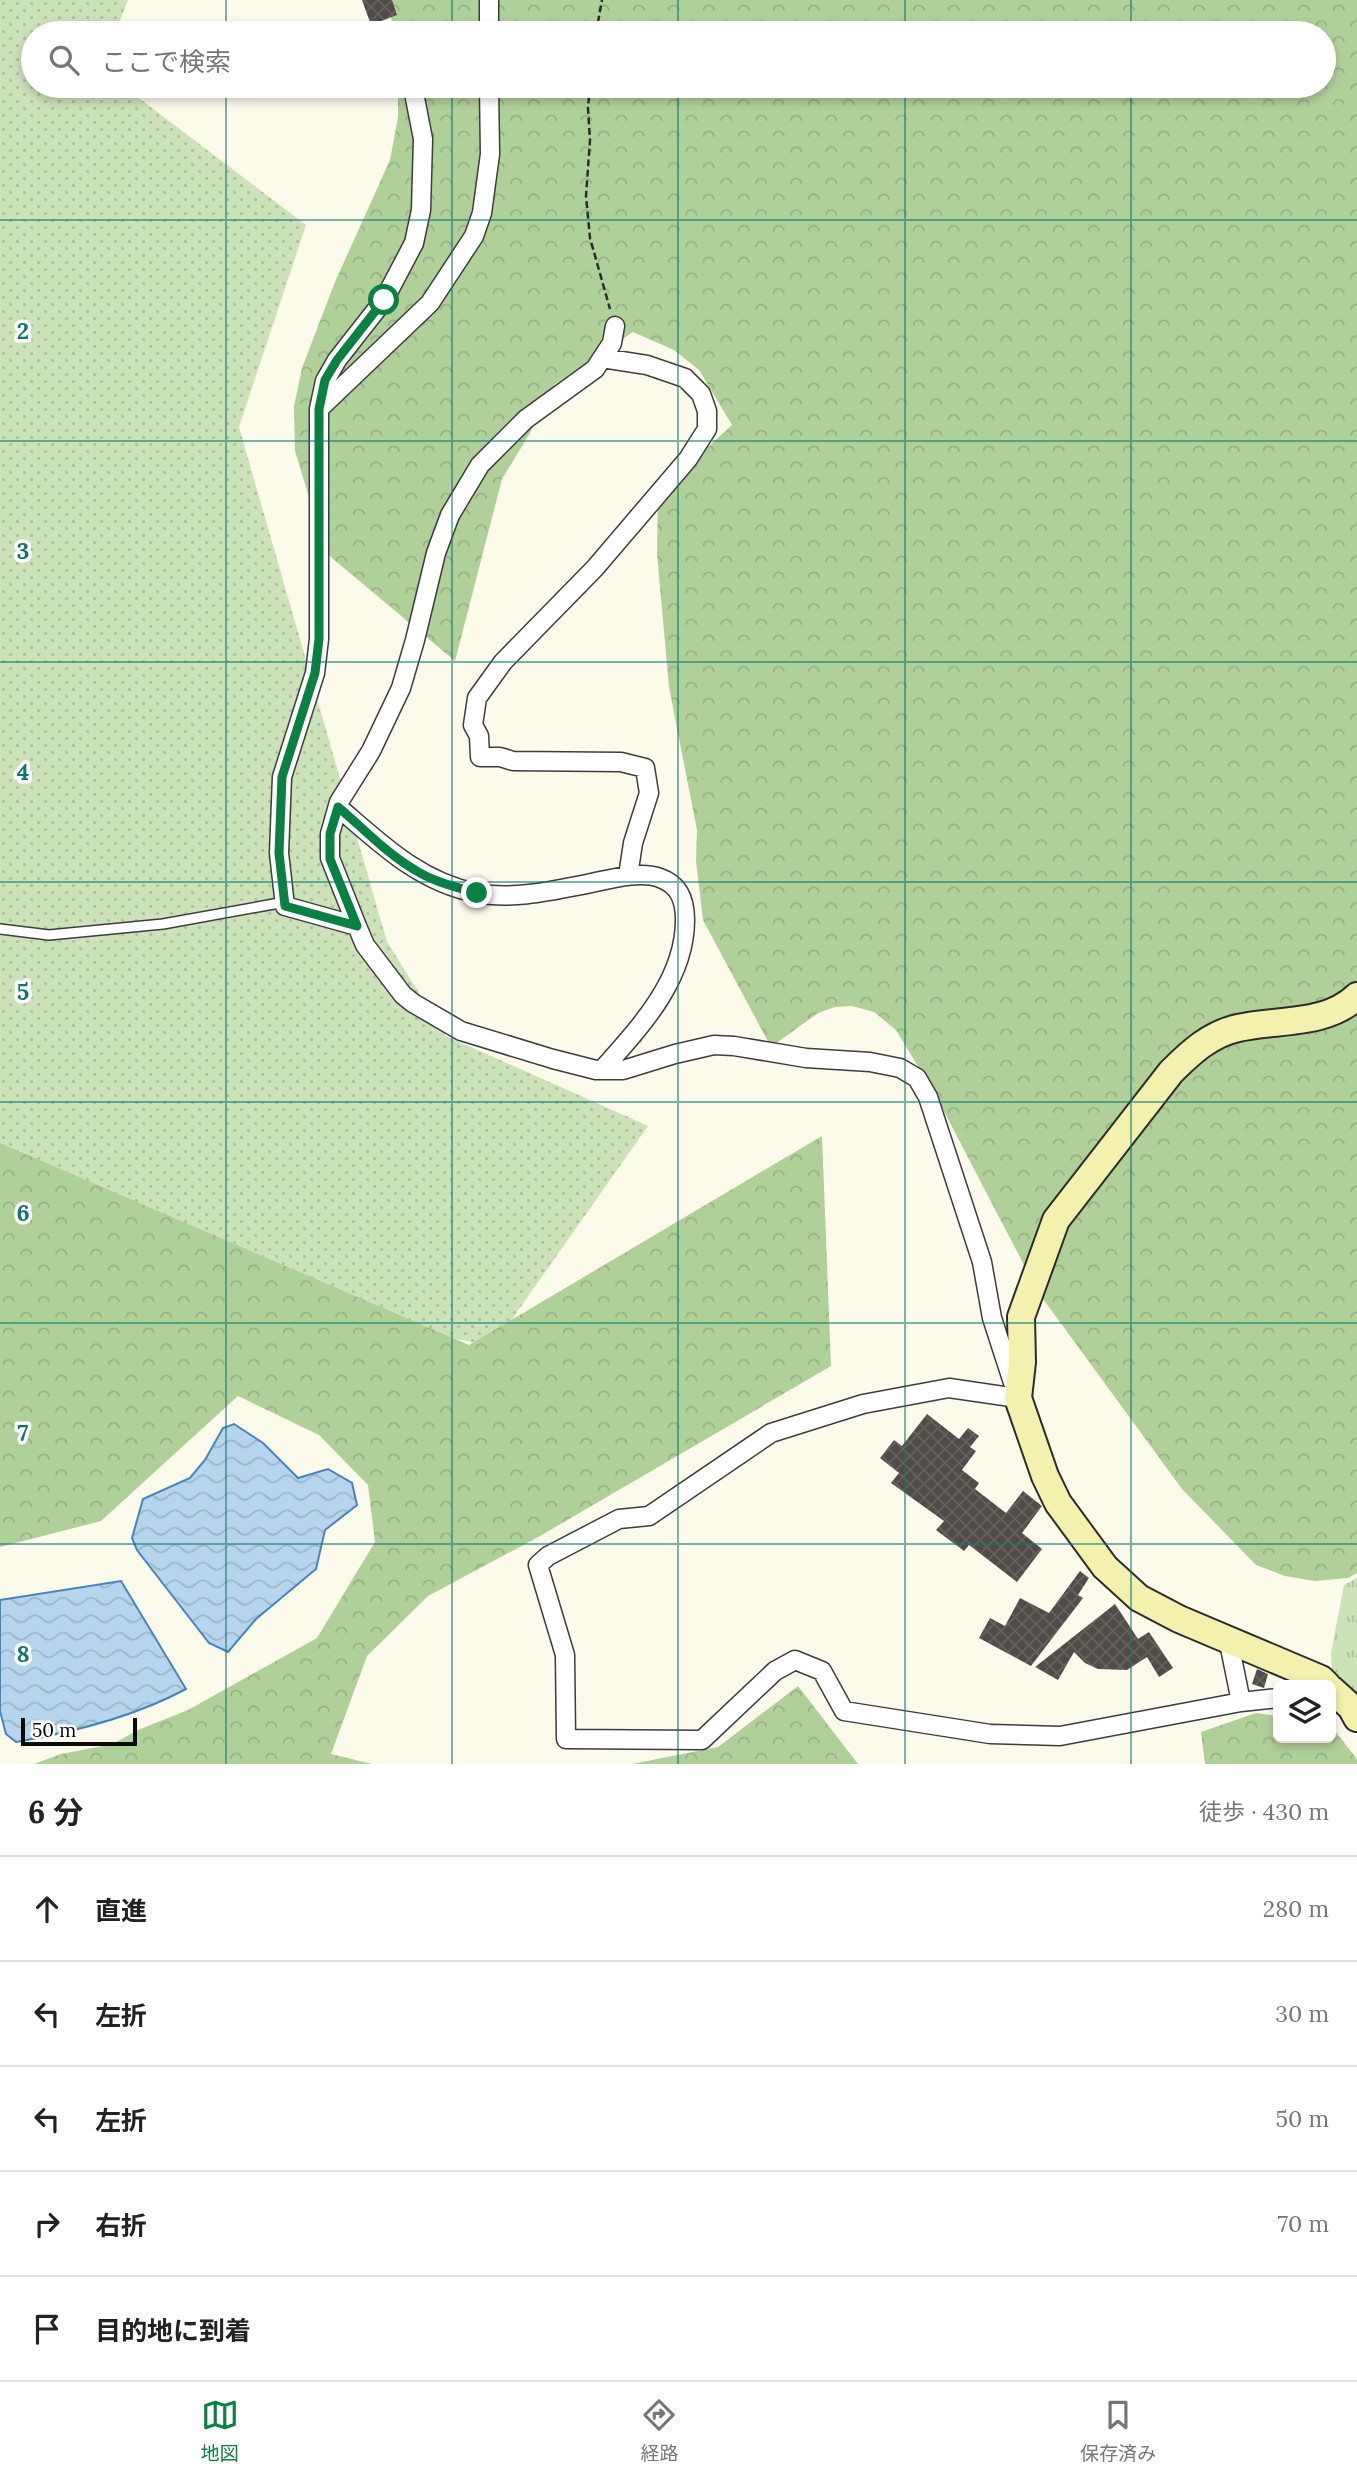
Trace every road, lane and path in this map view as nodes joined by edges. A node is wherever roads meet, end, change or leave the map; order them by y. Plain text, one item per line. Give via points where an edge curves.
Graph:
1 (489, 0) edge
2 (602, 0) edge
3 (489, 21) edge
4 (598, 21) edge
5 (415, 98) edge
6 (489, 98) edge
7 (589, 98) edge
8 (615, 326) joint
9 (602, 358) junction
10 (319, 409) junction
11 (338, 807) junction
12 (628, 876) junction
13 (285, 902) junction
14 (357, 926) junction
15 (0, 929) edge
16 (1357, 996) edge
17 (602, 1070) junction
18 (1018, 1398) junction
19 (1228, 1638) junction
20 (1273, 1699) edge
21 (1338, 1699) edge
22 (1241, 1702) junction

1 - 3 street
2 - 4 path
5 - 10 street via 423,139 421,210 414,243 384,300 325,380
6 - 10 street via 490,154 474,236 430,303
7 - 8 path via 586,196 590,238
8 - 9 street via 612,343
9 - 11 street via 595,369 526,419 468,483 436,553 401,688
9 - 12 street via 647,365 685,378 701,394 707,429 688,459 595,568 503,662 477,698 473,725 480,757 621,762 645,768 649,793
10 - 13 street via 319,639 315,673 282,777 279,853
11 - 12 street via 417,872 477,893 529,894
11 - 14 street via 330,834 330,859
12 - 17 street via 659,877 682,896 685,940 649,1016
13 - 14 street via 285,906
13 - 15 lane via 163,924 48,935
14 - 17 street via 403,995 437,1019 461,1031
16 - 18 street via 1315,1017 1219,1035 1200,1045 1171,1072 1056,1220 1021,1317
17 - 18 street via 623,1070 714,1045 870,1062 900,1068 918,1078 982,1262 992,1318
18 - 19 street via 1058,1503 1105,1567 1139,1598
18 - 22 street via 949,1388 863,1404 771,1433 649,1516 620,1519 548,1556 538,1564 565,1655 566,1740 702,1740 775,1671 795,1660 822,1671 844,1711 990,1734 1060,1736
19 - 21 street via 1321,1679
19 - 22 street
20 - 22 street

